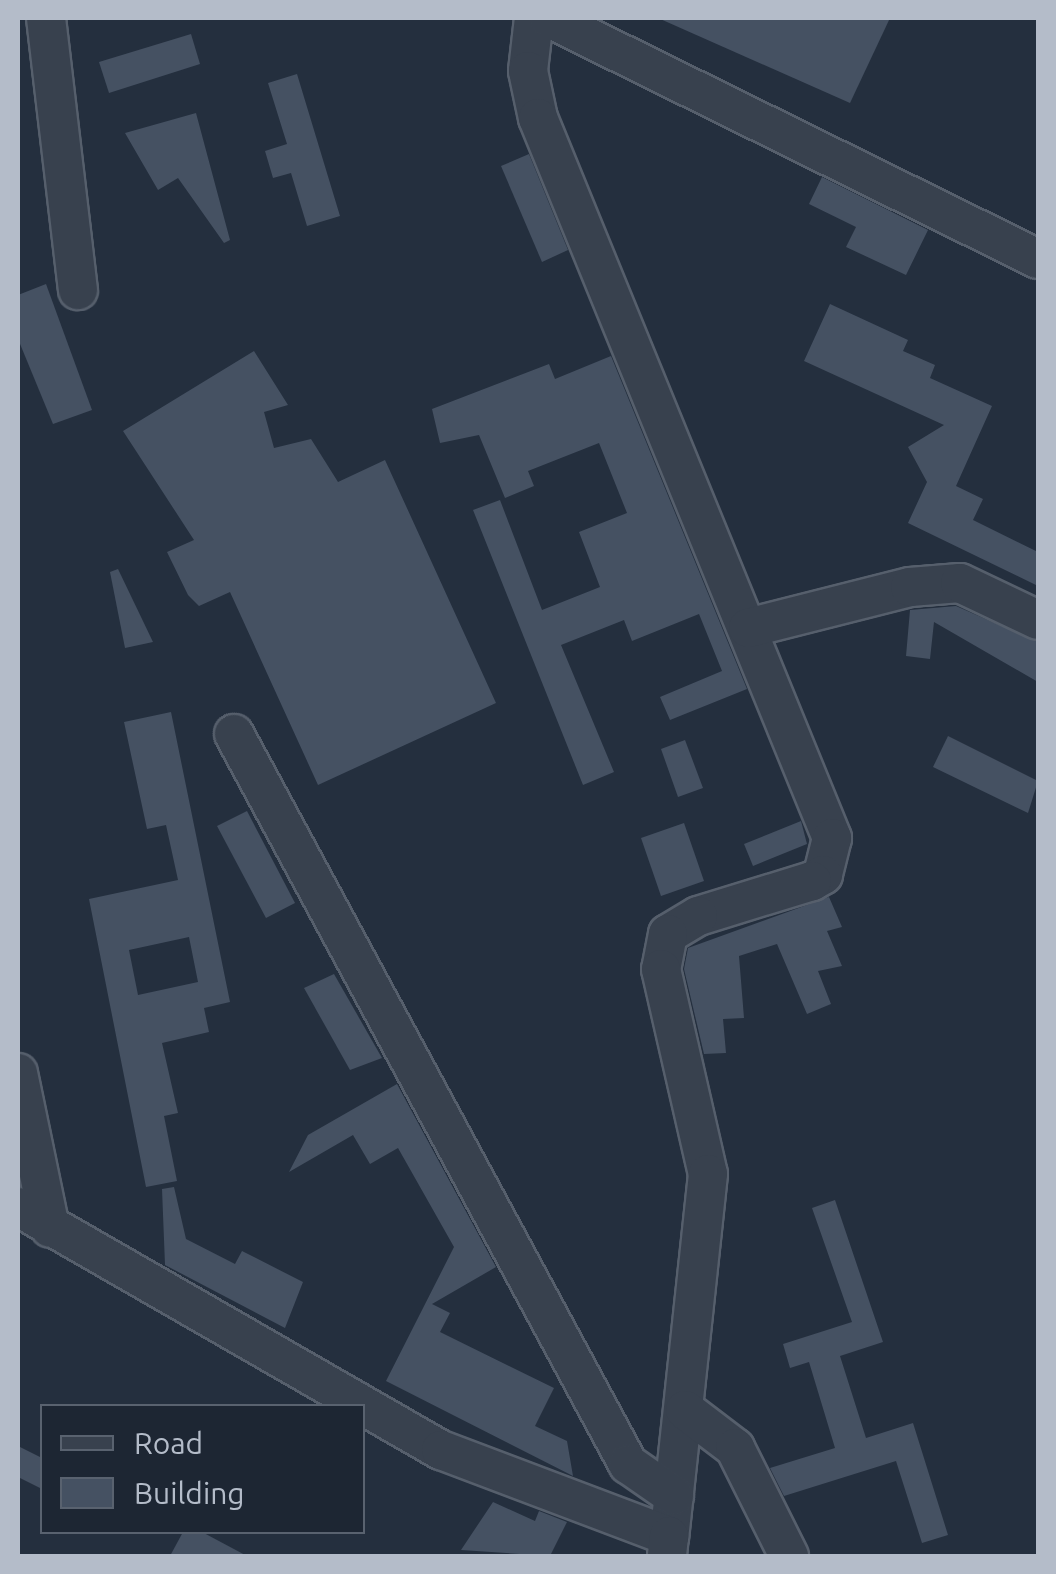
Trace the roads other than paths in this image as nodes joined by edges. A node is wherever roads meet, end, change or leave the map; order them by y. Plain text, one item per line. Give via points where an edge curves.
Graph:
1 (46, 18) edge
2 (534, 18) edge
3 (549, 18) edge
4 (1038, 260) edge
5 (78, 290) dead end
6 (1038, 620) edge
7 (748, 628) junction
8 (234, 734) dead end
9 (18, 1073) edge
10 (18, 1206) edge
11 (50, 1228) junction
12 (360, 1404) edge
13 (365, 1407) edge
14 (685, 1410) junction
15 (674, 1496) junction
16 (668, 1546) edge
17 (789, 1556) edge

1 - 5 street
2 - 7 street via 528,71 538,118
3 - 4 street
6 - 7 street via 960,583 910,587
7 - 14 street via 832,838 822,875 812,881 698,916 668,934 661,970 708,1174
8 - 15 street via 628,1464
9 - 11 street
10 - 11 street
11 - 12 street
13 - 16 street via 441,1450
14 - 15 street
14 - 17 street via 735,1448
15 - 16 street

